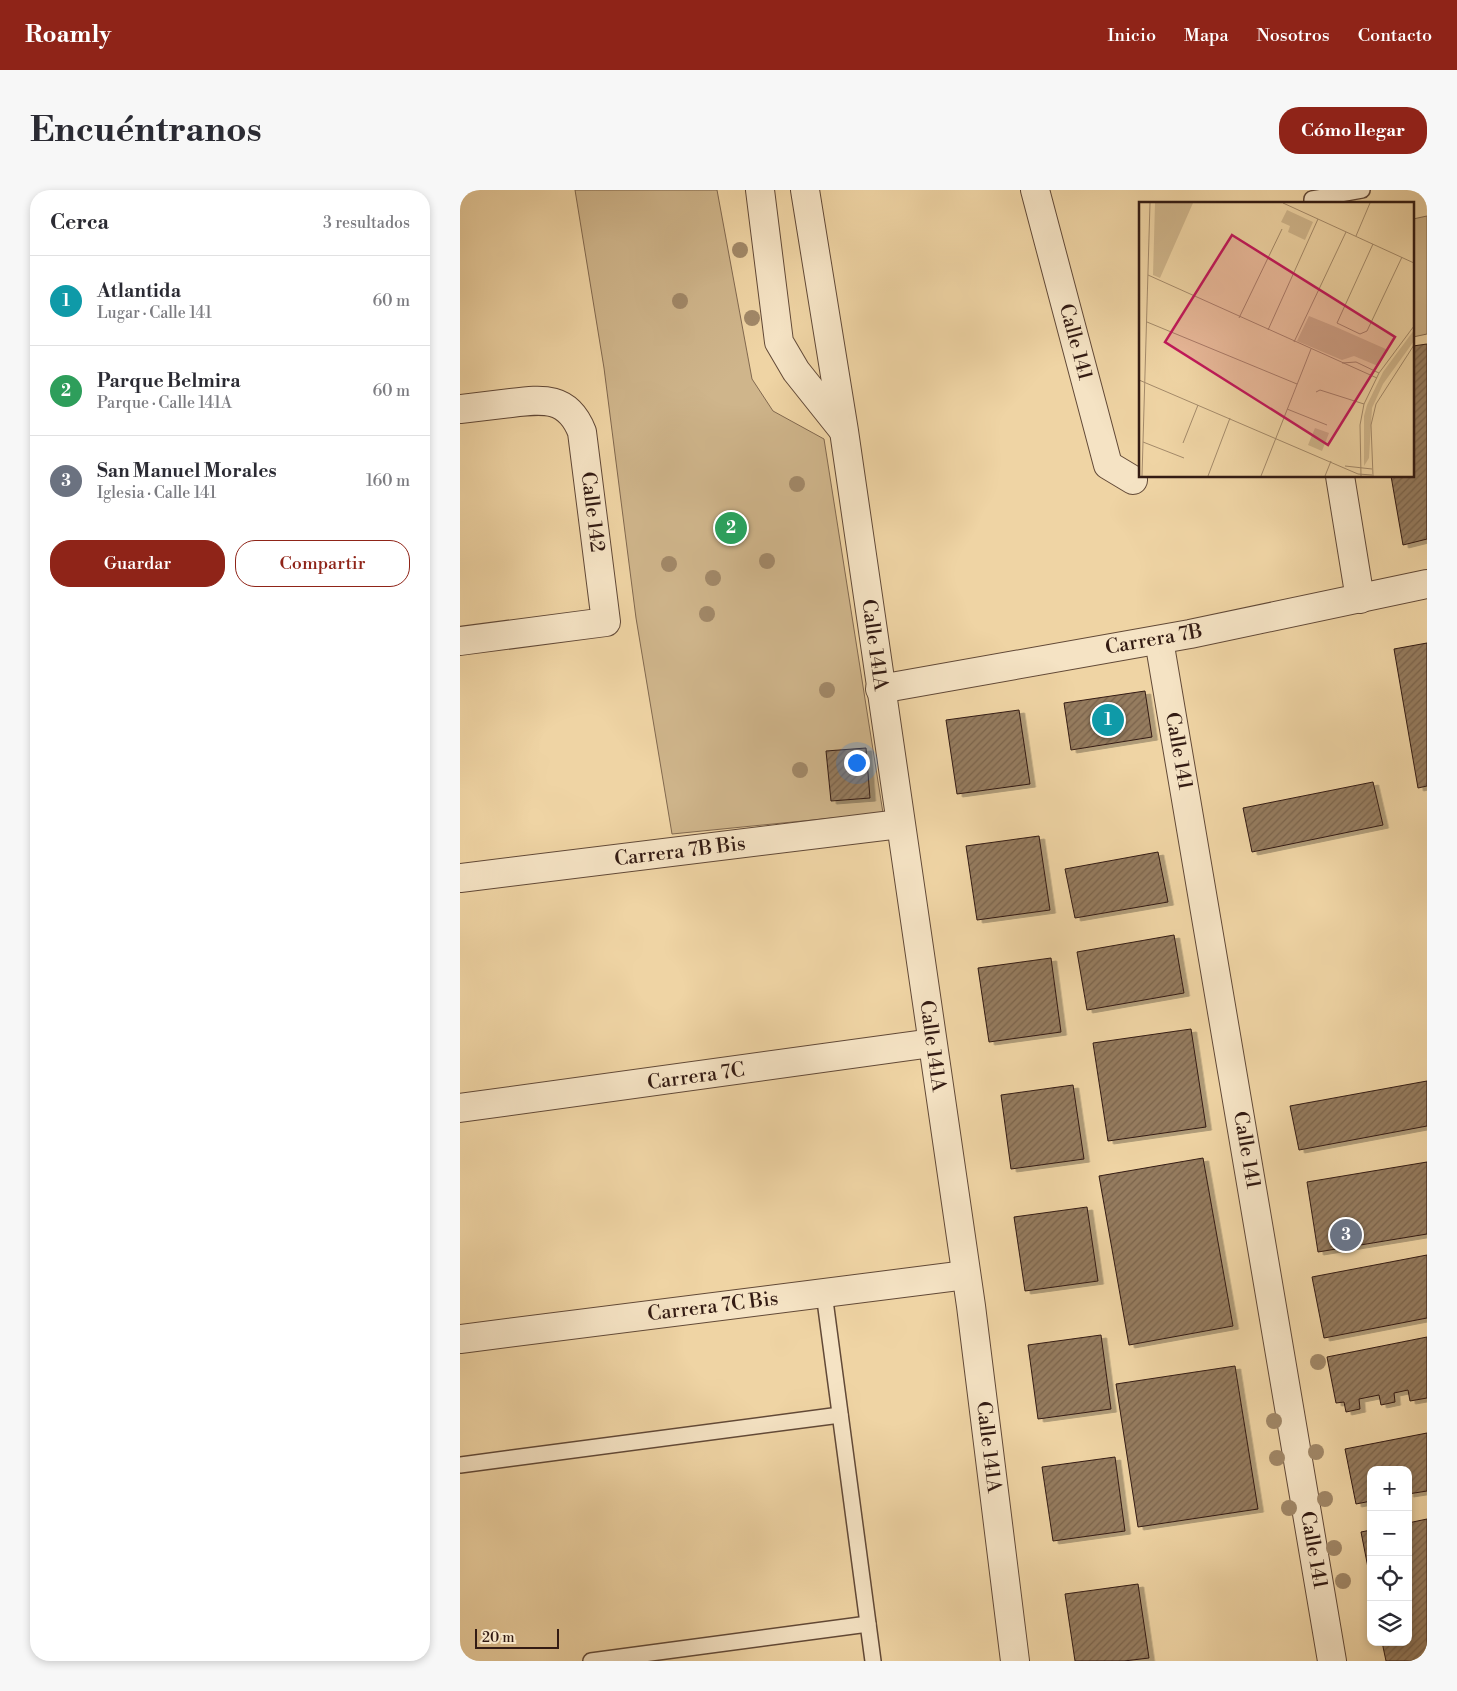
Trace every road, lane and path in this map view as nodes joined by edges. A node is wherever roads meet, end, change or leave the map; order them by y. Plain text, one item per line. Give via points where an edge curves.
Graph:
1 (760, 190) edge
2 (805, 190) edge
3 (1036, 190) edge
4 (1362, 190) edge
5 (1312, 202) edge
6 (460, 409) edge
7 (844, 431) junction
8 (1340, 478) edge
9 (1133, 480) dead end
10 (1427, 584) edge
11 (1360, 599) junction
12 (1159, 640) junction
13 (460, 641) edge
14 (880, 689) junction
15 (900, 824) junction
16 (460, 878) edge
17 (932, 1043) junction
18 (460, 1108) edge
19 (966, 1275) junction
20 (824, 1293) junction
21 (460, 1340) edge
22 (840, 1414) junction
23 (460, 1465) edge
24 (868, 1624) junction
25 (591, 1661) edge
26 (873, 1661) edge
27 (1015, 1661) edge
28 (1332, 1661) edge

1 - 7 street via 779,342 796,370
2 - 7 street, Calle 141A
3 - 9 street, Calle 141 via 1108,465
4 - 5 lane via 1312,199
6 - 13 street, Calle 142 via 547,400 572,414 582,432 606,622
7 - 14 street, Calle 141A
8 - 11 street
10 - 11 street, Carrera 7B
11 - 12 street, Carrera 7B
12 - 14 street, Carrera 7B
12 - 28 street, Calle 141
14 - 15 street, Calle 141A
15 - 16 street, Carrera 7B Bis
15 - 17 street, Calle 141A
17 - 18 street, Carrera 7C
17 - 19 street, Calle 141A
19 - 20 street, Carrera 7C Bis
19 - 27 street, Calle 141A
20 - 21 street, Carrera 7C Bis
20 - 22 lane
22 - 23 lane
22 - 24 lane
24 - 25 lane
24 - 26 lane

